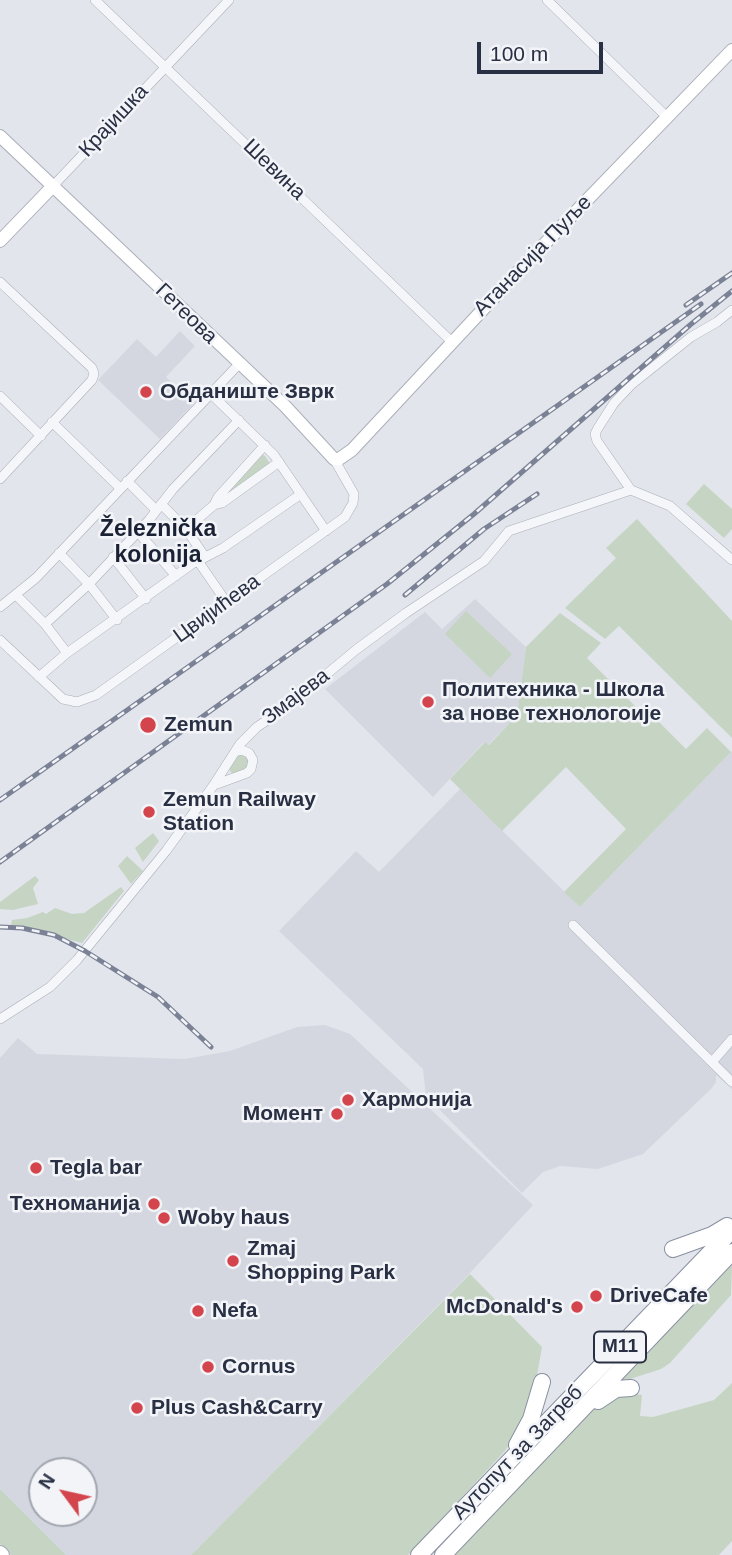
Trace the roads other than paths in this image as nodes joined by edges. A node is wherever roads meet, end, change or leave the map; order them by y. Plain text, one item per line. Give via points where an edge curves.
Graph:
1 (95, 0) edge
2 (229, 0) edge
3 (547, 0) edge
4 (732, 50) edge
5 (166, 67) junction
6 (667, 117) junction
7 (0, 136) edge
8 (53, 186) junction
9 (0, 242) edge
10 (0, 282) edge
11 (732, 310) edge
12 (452, 342) junction
13 (239, 364) junction
14 (210, 393) junction
15 (0, 396) edge
16 (239, 420) junction
17 (52, 422) junction
18 (41, 436) junction
19 (265, 445) junction
20 (334, 459) junction
21 (279, 462) junction
22 (0, 479) edge
23 (124, 485) junction
24 (631, 490) junction
25 (301, 494) junction
26 (353, 503) joint
27 (214, 505) junction
28 (159, 507) junction
29 (186, 528) junction
30 (326, 531) junction
31 (138, 532) junction
32 (59, 553) junction
33 (113, 556) junction
34 (201, 559) junction
35 (732, 560) edge
36 (176, 576) junction
37 (89, 584) junction
38 (16, 595) junction
39 (146, 599) junction
40 (227, 603) junction
41 (0, 607) edge
42 (117, 620) junction
43 (45, 624) junction
44 (0, 640) edge
45 (67, 653) junction
46 (39, 677) junction
47 (249, 734) junction
48 (245, 751) junction
49 (234, 752) junction
50 (227, 763) junction
51 (233, 776) junction
52 (213, 786) junction
53 (573, 925) dead end
54 (0, 1019) edge
55 (732, 1040) edge
56 (713, 1061) junction
57 (730, 1080) edge
58 (732, 1223) edge
59 (732, 1230) edge
60 (673, 1249) dead end
61 (732, 1252) edge
62 (542, 1382) dead end
63 (631, 1388) dead end
64 (575, 1415) junction
65 (507, 1464) junction
66 (434, 1539) junction
67 (414, 1555) edge
68 (419, 1555) edge
69 (443, 1555) edge

1 - 5 street, Шевина
2 - 5 street, Крајишка
3 - 6 street
4 - 6 street, Атанасија Пуље
5 - 8 street, Крајишка
5 - 12 street, Шевина
6 - 12 street, Атанасија Пуље
7 - 8 street, Гетеова
8 - 9 street, Крајишка
8 - 13 street, Гетеова
10 - 17 street via 92,368 92,380
11 - 24 street via 632,384 598,428 597,441
12 - 20 street, Атанасија Пуље via 352,450
13 - 14 street
13 - 20 street, Гетеова
14 - 16 street
14 - 23 street
15 - 18 street
16 - 19 street
16 - 28 street
17 - 18 street
17 - 23 street
18 - 22 street
19 - 21 street
19 - 27 street
20 - 26 street, Гетеова via 353,491
21 - 25 street
21 - 27 street
23 - 28 street
23 - 32 street
24 - 35 street via 670,506
24 - 47 street, Змајева via 509,531 484,561 377,635
25 - 30 street
25 - 34 street
26 - 30 street, Цвијићева via 345,517
27 - 29 street
28 - 29 street
28 - 31 street
29 - 34 street
30 - 40 street, Цвијићева
31 - 33 street
31 - 36 street
32 - 37 street
32 - 38 street
33 - 37 street
33 - 39 street
34 - 36 street
34 - 40 street
36 - 39 street
37 - 42 street
37 - 43 street
38 - 41 street
38 - 43 street
39 - 42 street
40 - 46 street, Цвијићева via 82,701 59,696
42 - 45 street
43 - 45 street
44 - 46 street
45 - 46 street
47 - 48 street
47 - 49 street, Змајева
48 - 49 street
48 - 51 street via 252,755 253,766 247,773
49 - 50 street, Змајева
50 - 51 street
50 - 52 street, Змајева
51 - 52 street
52 - 54 street, Змајева via 77,960 50,987
53 - 56 street
55 - 56 street
56 - 57 street
58 - 60 highway
59 - 65 highway, Аутопут за Загреб / M11
61 - 64 highway, Аутопут за Загреб / M11
62 - 65 highway via 531,1419
63 - 64 highway via 610,1392
64 - 69 highway, Аутопут за Загреб / M11
65 - 66 highway, Аутопут за Загреб / M11
66 - 67 highway
66 - 68 highway, Аутопут за Загреб / M11

